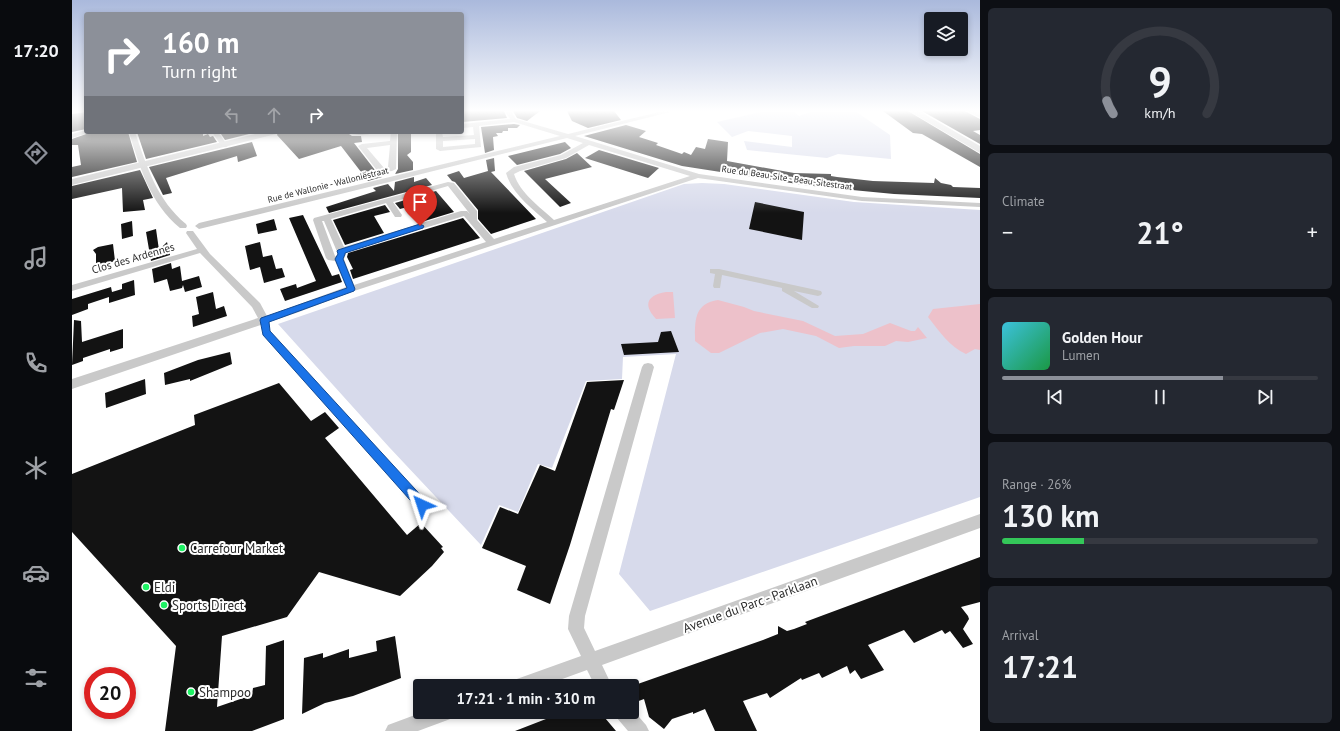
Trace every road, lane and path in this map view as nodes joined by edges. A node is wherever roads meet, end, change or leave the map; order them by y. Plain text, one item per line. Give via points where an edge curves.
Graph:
1 (137, 145) edge
2 (227, 145) edge
3 (367, 145) edge
4 (394, 145) edge
5 (440, 145) edge
6 (479, 145) edge
7 (528, 145) edge
8 (586, 145) edge
9 (595, 145) edge
10 (224, 146) joint
11 (144, 165) junction
12 (673, 169) junction
13 (698, 176) junction
14 (72, 182) edge
15 (442, 185) junction
16 (653, 191) junction
17 (388, 200) junction
18 (980, 205) edge
19 (464, 213) junction
20 (398, 215) dead end
21 (473, 220) junction
22 (554, 224) junction
23 (183, 226) junction
24 (199, 226) junction
25 (190, 233) junction
26 (492, 243) junction
27 (202, 250) junction
28 (340, 255) junction
29 (778, 285) junction
30 (717, 286) dead end
31 (72, 288) edge
32 (351, 289) junction
33 (818, 293) dead end
34 (815, 306) dead end
35 (264, 320) junction
36 (648, 366) dead end
37 (72, 384) edge
38 (422, 505) dead end
39 (980, 522) edge
40 (590, 661) junction
41 (540, 679) edge
42 (600, 679) edge
43 (427, 719) edge
44 (629, 719) edge
45 (394, 731) edge
46 (640, 731) edge

1 - 11 street
2 - 10 street
3 - 4 street via 362,146 382,171 392,169
5 - 6 street via 440,149
7 - 24 street, Rue de Wallonie - Walloniëstraat
8 - 22 street via 570,154 510,173 510,179
9 - 12 street, Rue du Beau-Site - Beau-Sitestraat
10 - 11 street
11 - 14 street
11 - 23 street via 160,202
12 - 13 street, Rue du Beau-Site - Beau-Sitestraat
12 - 16 street
13 - 16 street
13 - 18 street, Rue du Beau-Site - Beau-Sitestraat via 862,199
15 - 17 street
15 - 19 street
15 - 21 street via 451,185 474,212
16 - 22 street
17 - 20 street
17 - 28 street via 327,218
19 - 21 street
19 - 28 street
21 - 26 street
22 - 26 street
23 - 24 street via 192,223
23 - 25 street via 180,232
24 - 25 street
25 - 27 street
26 - 32 street
27 - 31 street, Clos des Ardennes
27 - 35 street via 256,304
28 - 32 street
29 - 30 street via 716,271
29 - 33 street
29 - 34 street
32 - 35 street
35 - 37 street
35 - 38 lane via 266,332
36 - 40 street via 577,616 576,629
39 - 40 street, Avenue du Parc - Parklaan
40 - 41 street, Avenue du Parc - Parklaan
40 - 42 street
43 - 45 street
44 - 46 street

